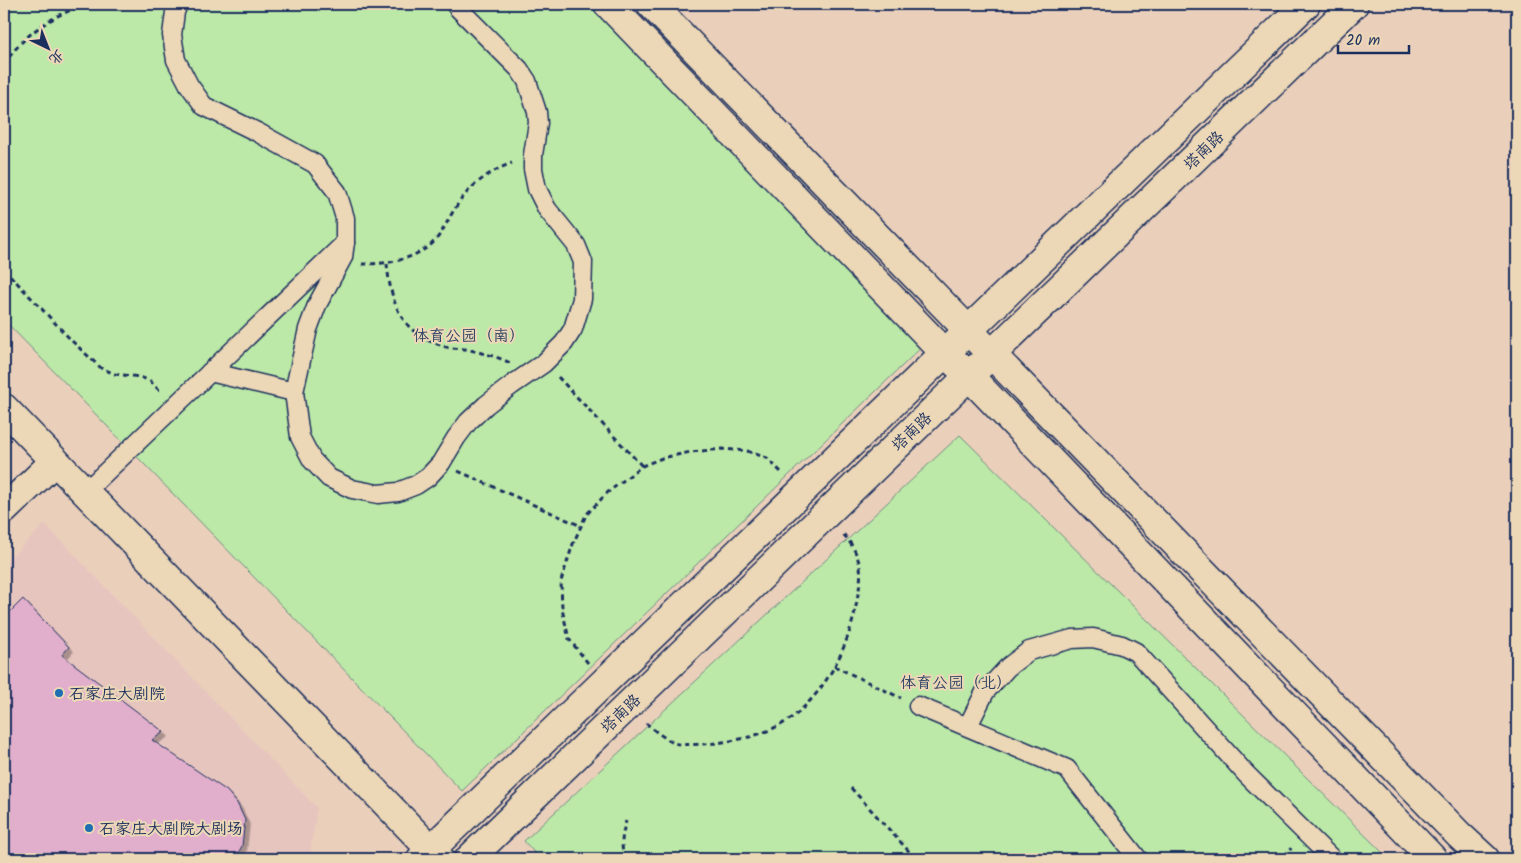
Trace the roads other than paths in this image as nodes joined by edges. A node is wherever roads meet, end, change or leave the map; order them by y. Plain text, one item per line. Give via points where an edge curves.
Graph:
1 (178, 4) edge
2 (455, 4) edge
3 (608, 4) edge
4 (651, 4) edge
5 (1306, 4) edge
6 (1354, 4) edge
7 (344, 250) junction
8 (968, 330) junction
9 (945, 353) junction
10 (992, 354) junction
11 (210, 372) junction
12 (969, 376) junction
13 (294, 392) junction
14 (4, 408) edge
15 (55, 461) junction
16 (85, 492) junction
17 (4, 510) edge
18 (918, 706) road end
19 (968, 726) junction
20 (431, 856) edge
21 (469, 859) edge
22 (1138, 859) edge
23 (1332, 859) edge
24 (1432, 859) edge
25 (1485, 859) edge

1 - 7 street via 172,35 176,60 189,85 204,106 315,164 337,192 345,218
2 - 13 street via 527,81 537,112 533,155 537,189 547,209 576,245 583,262 582,299 573,329 544,363 468,422 428,477 398,492 378,494 352,489 329,478 312,460 300,438
3 - 9 main road
4 - 8 main road
5 - 8 main road, 塔南路
6 - 10 main road, 塔南路
7 - 11 street
7 - 13 street via 316,306
8 - 9 main road, 塔南路
8 - 10 main road
9 - 12 main road
9 - 20 main road, 塔南路 via 606,681
10 - 12 main road, 塔南路
10 - 25 main road
11 - 13 street
11 - 16 street
12 - 21 main road, 塔南路
12 - 24 main road
14 - 15 main road
15 - 16 main road
15 - 17 main road
16 - 20 main road
18 - 19 street
19 - 22 street via 1067,769
19 - 23 street via 985,692 1029,651 1093,638 1122,646 1136,652 1246,774

